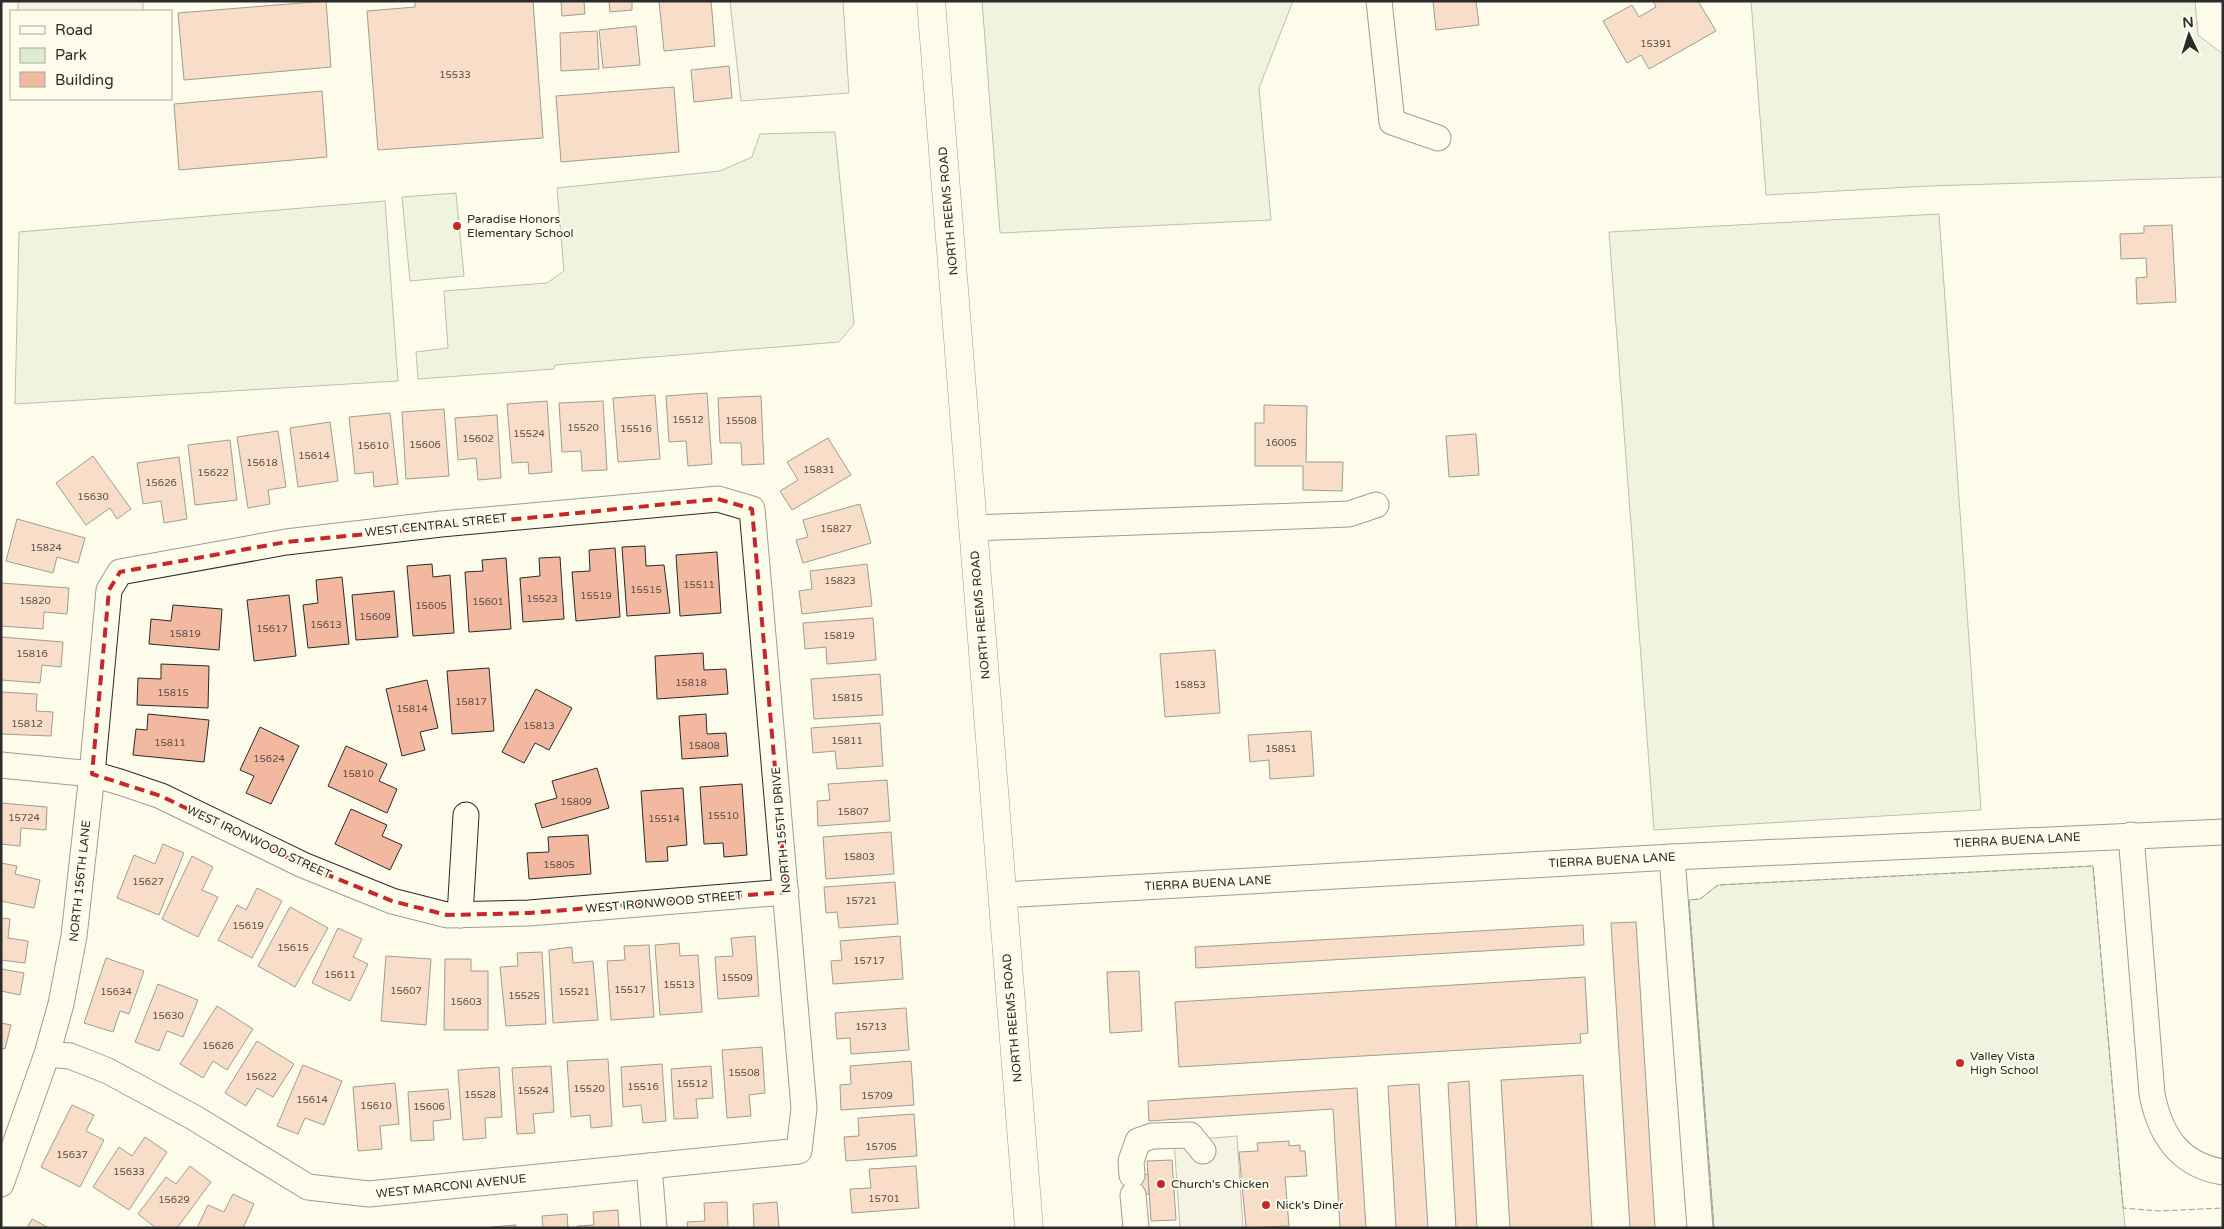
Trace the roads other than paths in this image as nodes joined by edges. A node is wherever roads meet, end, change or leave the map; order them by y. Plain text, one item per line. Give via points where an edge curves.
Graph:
1 (931, 1) edge
2 (1379, 1) edge
3 (1438, 138) dead end
4 (1376, 505) dead end
5 (752, 509) joint
6 (973, 528) junction
7 (120, 572) joint
8 (1, 765) edge
9 (92, 774) junction
10 (466, 816) dead end
11 (2223, 832) edge
12 (2131, 835) junction
13 (1672, 857) junction
14 (786, 892) junction
15 (1002, 895) junction
16 (460, 915) junction
17 (47, 1054) junction
18 (799, 1151) joint
19 (1203, 1151) dead end
20 (649, 1166) junction
21 (2223, 1172) edge
22 (3, 1175) edge
23 (654, 1228) edge
24 (1029, 1228) edge
25 (1136, 1228) edge
26 (1700, 1228) edge

1 - 6 main road, NORTH REEMS ROAD
2 - 3 street via 1392,122
4 - 6 street via 1350,514
5 - 7 street, WEST CENTRAL STREET via 718,499 441,524 286,542
5 - 14 street, NORTH 155TH DRIVE
6 - 15 main road, NORTH REEMS ROAD
7 - 9 street, NORTH 156TH LANE via 109,590
8 - 9 street, WEST IRONWOOD STREET
9 - 16 street, WEST IRONWOOD STREET via 161,796 303,865 392,901 447,915
9 - 17 street, NORTH 156TH LANE via 74,936
10 - 16 street
11 - 12 street, TIERRA BUENA LANE
12 - 13 street, TIERRA BUENA LANE
12 - 21 street via 2156,1116 2180,1154 2207,1169
13 - 15 street, TIERRA BUENA LANE
13 - 26 street
14 - 16 street, WEST IRONWOOD STREET
14 - 18 street, NORTH 155TH DRIVE via 804,1108
15 - 24 main road, NORTH REEMS ROAD
17 - 20 street, WEST MARCONI AVENUE via 70,1056 108,1071 193,1117 308,1187 369,1194
17 - 22 street, NORTH 156TH LANE
18 - 20 street, WEST MARCONI AVENUE
19 - 25 street via 1190,1135 1152,1136 1138,1141 1131,1161
20 - 23 street

